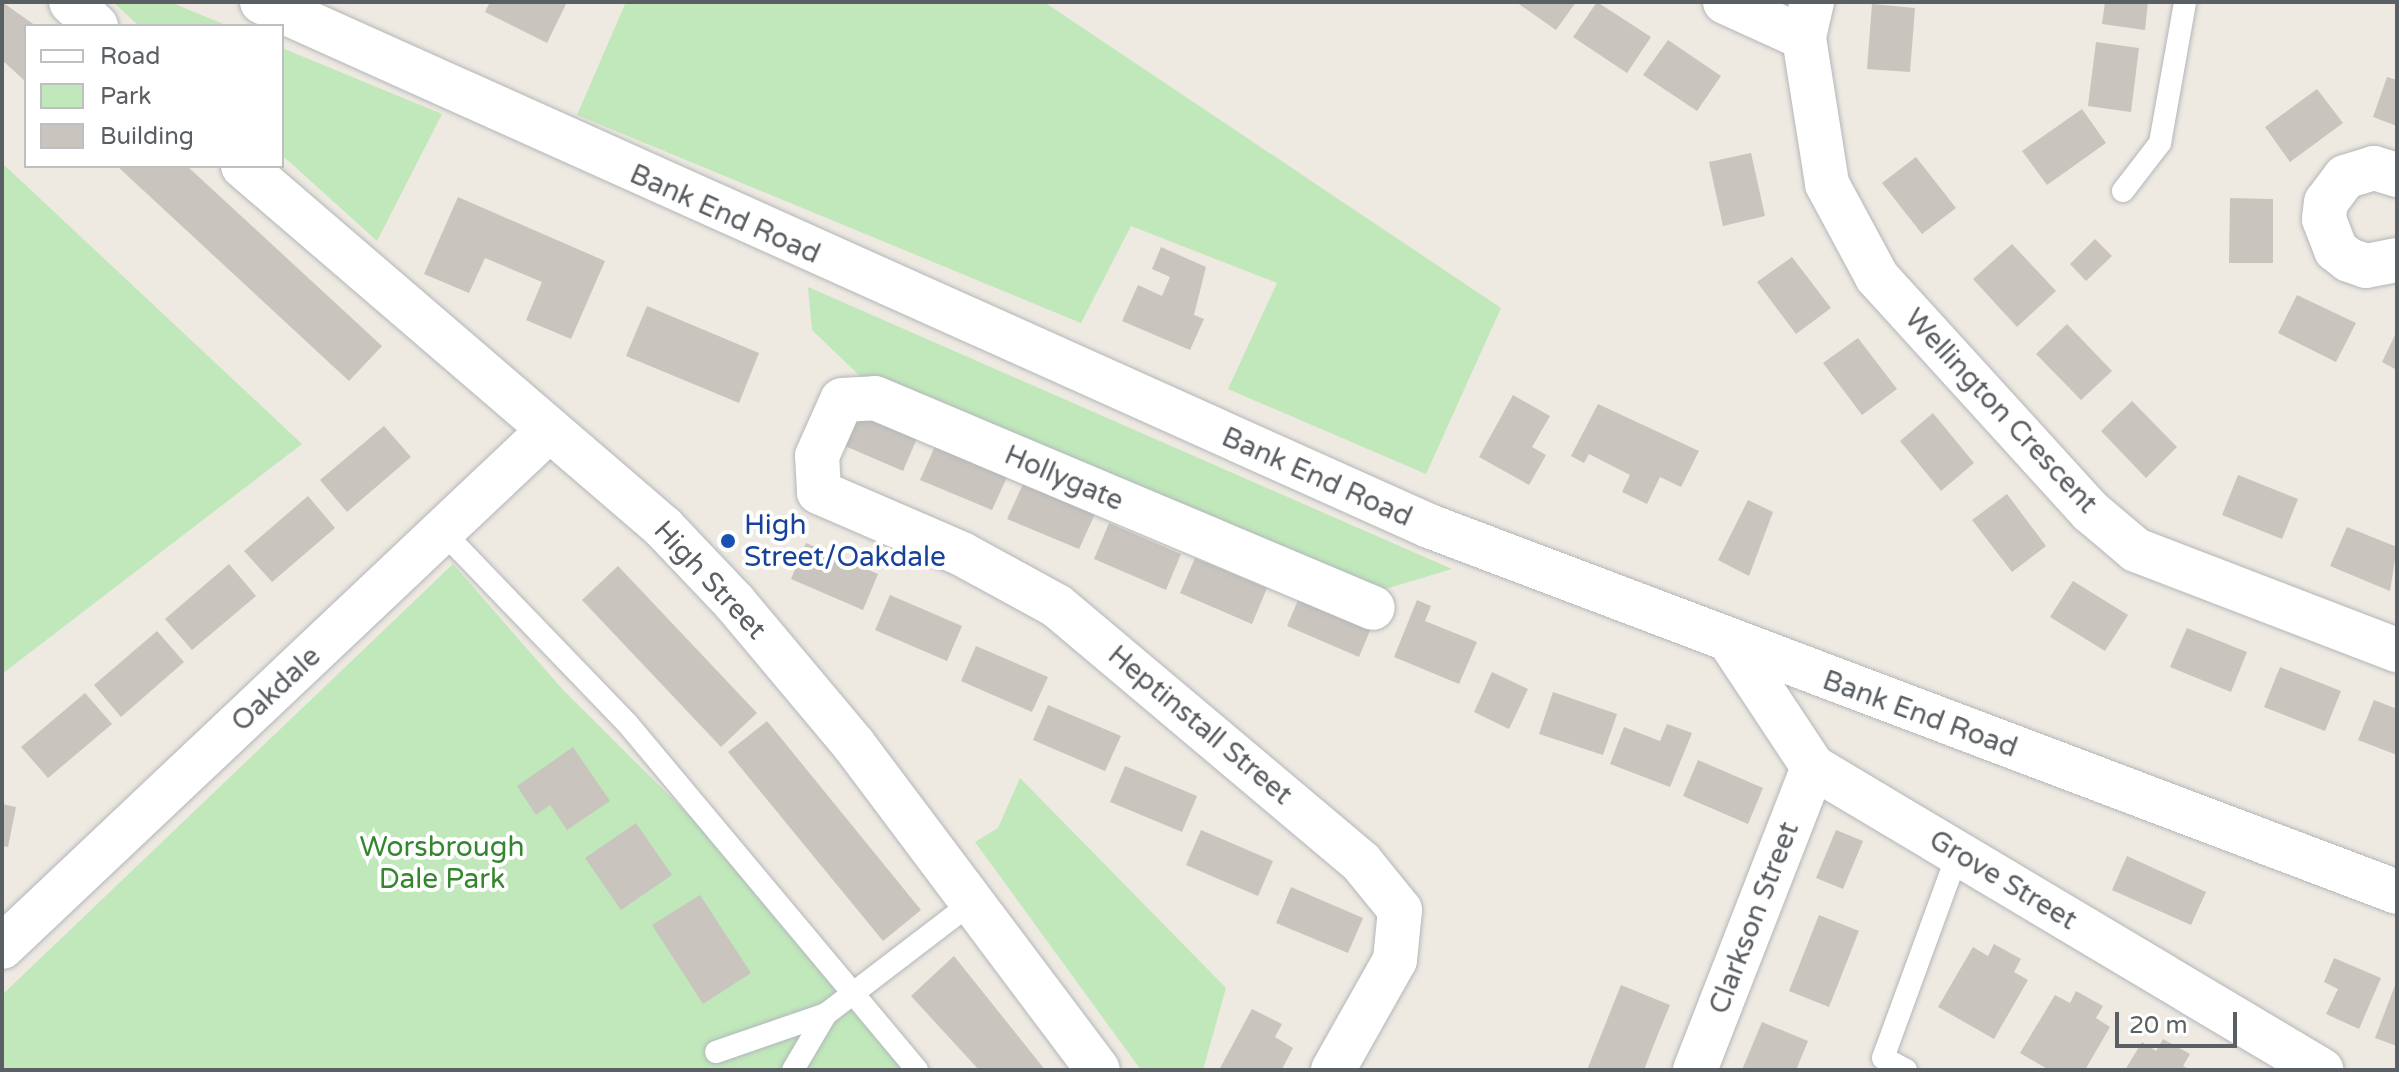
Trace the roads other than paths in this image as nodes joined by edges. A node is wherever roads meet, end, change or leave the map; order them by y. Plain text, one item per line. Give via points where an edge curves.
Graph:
1 (71, 2) edge
2 (262, 2) edge
3 (1725, 2) edge
4 (2185, 2) edge
5 (1808, 20) edge
6 (94, 24) edge
7 (245, 168) edge
8 (2397, 175) edge
9 (2123, 191) dead end
10 (2397, 260) edge
11 (549, 430) junction
12 (819, 492) joint
13 (443, 532) junction
14 (1373, 608) dead end
15 (1731, 643) junction
16 (2397, 650) edge
17 (1813, 767) junction
18 (1958, 853) junction
19 (2397, 892) edge
20 (974, 901) junction
21 (2, 947) edge
22 (853, 996) junction
23 (826, 1014) junction
24 (716, 1052) dead end
25 (1881, 1064) edge
26 (793, 1070) edge
27 (917, 1070) edge
28 (1098, 1070) edge
29 (1333, 1070) edge
30 (1695, 1070) edge
31 (1906, 1070) edge
32 (2321, 1070) edge

1 - 6 street
2 - 15 street, Bank End Road via 1429,526
3 - 5 street
4 - 9 lane via 2160,143
5 - 16 street, Wellington Crescent via 1827,184 1846,229 1877,277 2091,512 2136,550
7 - 11 street, High Street
8 - 10 street via 2374,168 2345,177 2326,202 2324,219 2336,250 2349,260 2366,266
11 - 13 street, Oakdale
11 - 20 street, High Street via 663,527 735,603
12 - 14 street, Hollygate via 817,456 842,400 875,398
12 - 29 street, Heptinstall Street via 962,554 1057,606 1361,862 1400,910 1395,960
13 - 21 street, Oakdale
13 - 22 lane via 627,723
15 - 17 street, Grove Street
15 - 19 street, Bank End Road
17 - 18 street, Grove Street
17 - 30 street, Clarkson Street
18 - 25 lane
18 - 32 street, Grove Street
20 - 22 lane
20 - 28 street, High Street
22 - 23 lane
22 - 27 lane
23 - 24 lane
23 - 26 lane
25 - 31 lane

